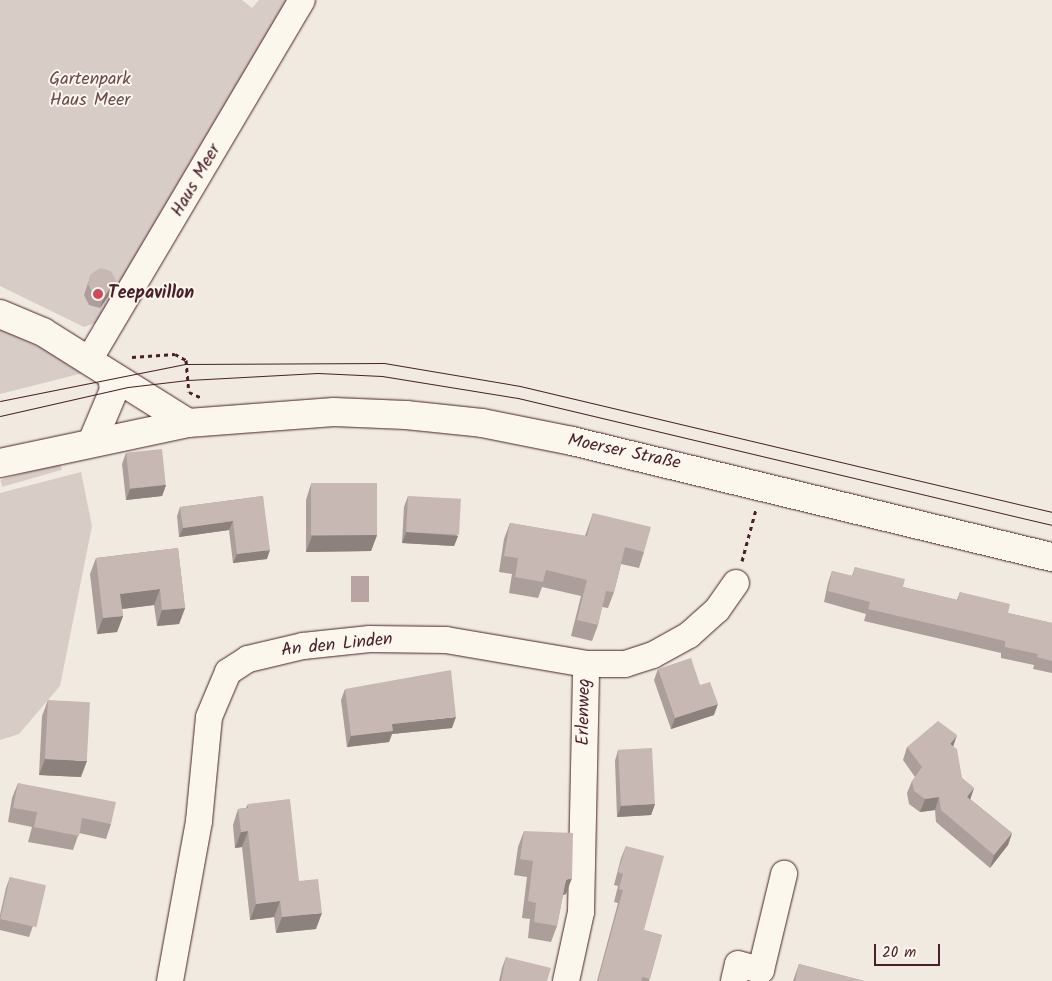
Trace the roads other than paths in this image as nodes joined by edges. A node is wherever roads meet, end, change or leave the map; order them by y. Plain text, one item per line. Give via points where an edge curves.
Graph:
1 (302, 0) edge
2 (0, 314) edge
3 (94, 351) junction
4 (112, 376) junction
5 (196, 422) junction
6 (93, 440) junction
7 (0, 463) edge
8 (1052, 556) edge
9 (736, 583) road end
10 (586, 664) junction
11 (784, 874) dead end
12 (170, 981) edge
13 (566, 981) edge
14 (734, 981) edge

1 - 3 street, Haus Meer
2 - 3 main road
3 - 4 main road
4 - 5 main road
4 - 6 main road via 114,390
5 - 6 main road, Moerser Straße
5 - 8 main road, Moerser Straße via 334,412 473,422 762,484
6 - 7 main road, Moerser Straße
9 - 10 street, Erlenweg via 717,610 689,635 653,655 625,664
10 - 12 street, An den Linden via 446,640 370,639 303,646 248,659 228,672 209,717 199,821
10 - 13 street, Erlenweg via 582,912
11 - 14 street via 761,970 738,964

